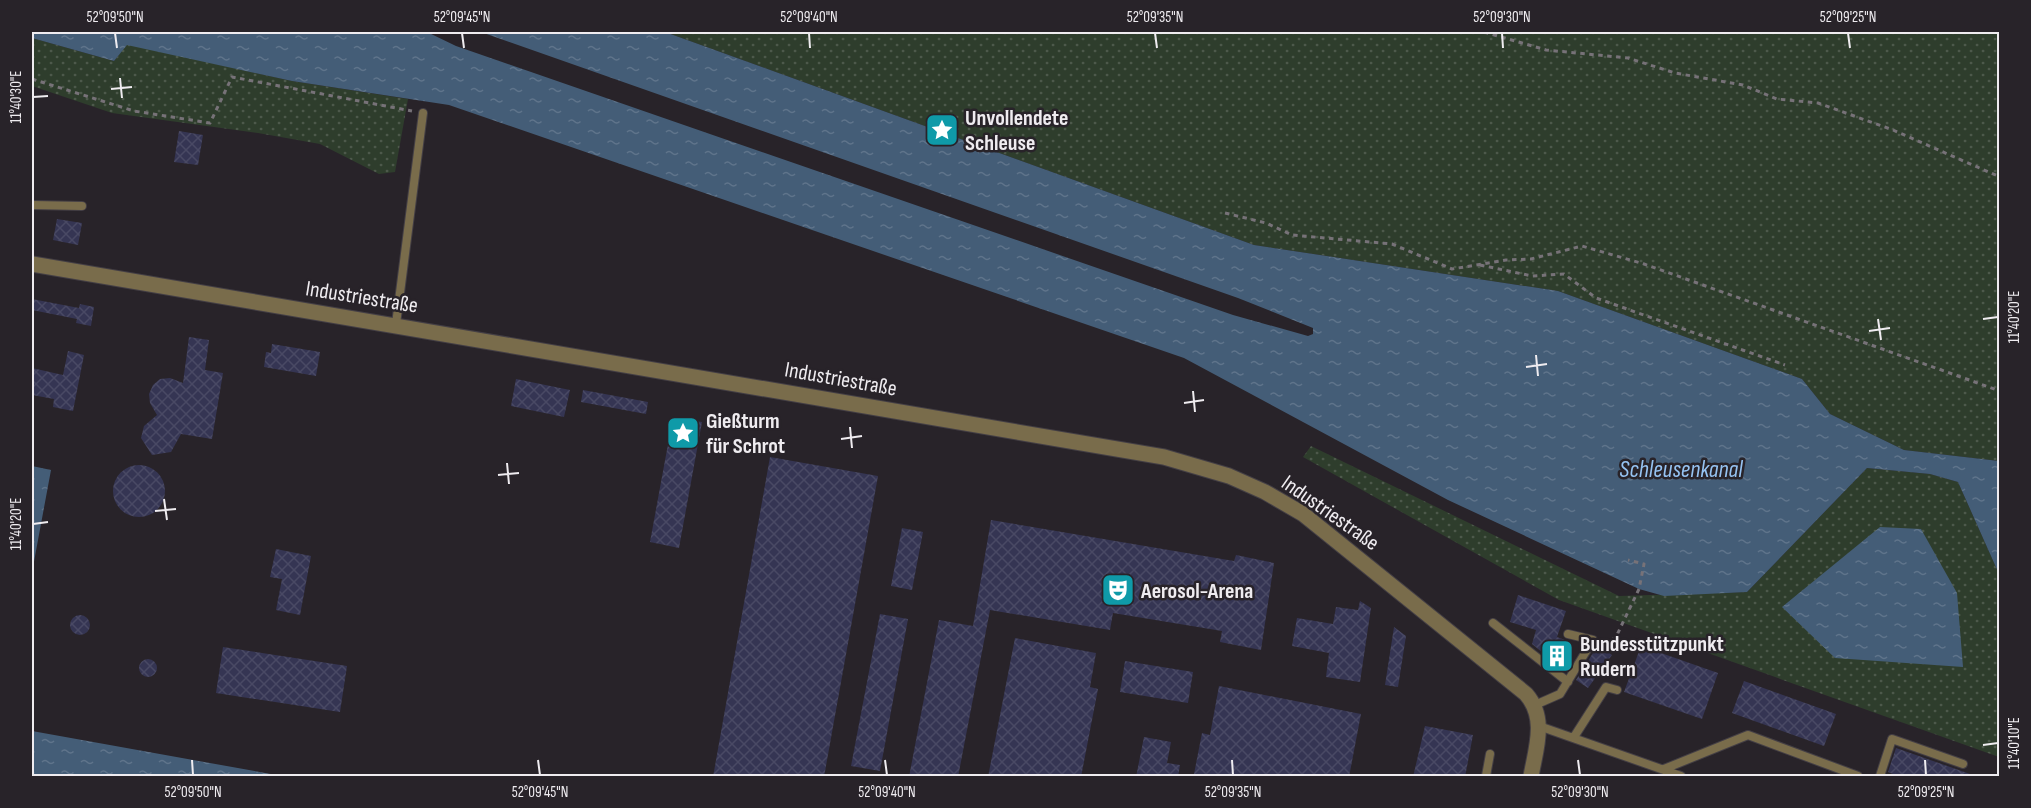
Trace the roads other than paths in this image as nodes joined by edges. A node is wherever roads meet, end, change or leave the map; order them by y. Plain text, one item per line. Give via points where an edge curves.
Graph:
1 (423, 113) road end
2 (32, 205) edge
3 (82, 206) dead end
4 (32, 264) edge
5 (396, 324) junction
6 (1493, 623) dead end
7 (1568, 634) dead end
8 (1568, 682) junction
9 (1617, 690) dead end
10 (1535, 705) junction
11 (1538, 732) junction
12 (1574, 738) junction
13 (1490, 754) dead end
14 (1963, 764) dead end
15 (1664, 769) junction
16 (1486, 777) edge
17 (1531, 777) edge
18 (1681, 777) edge
19 (1858, 777) edge
20 (1880, 777) edge

1 - 5 lane
2 - 3 lane
4 - 5 street, Industriestraße
5 - 10 street, Industriestraße via 1153,455 1210,469 1265,492 1309,518 1516,685
6 - 8 lane
7 - 8 lane via 1593,640
8 - 10 lane via 1560,694
9 - 12 lane via 1606,687
10 - 11 street
11 - 12 lane
11 - 17 street
12 - 15 lane
13 - 16 lane
14 - 20 lane via 1892,739
15 - 18 lane
15 - 19 lane via 1748,735

